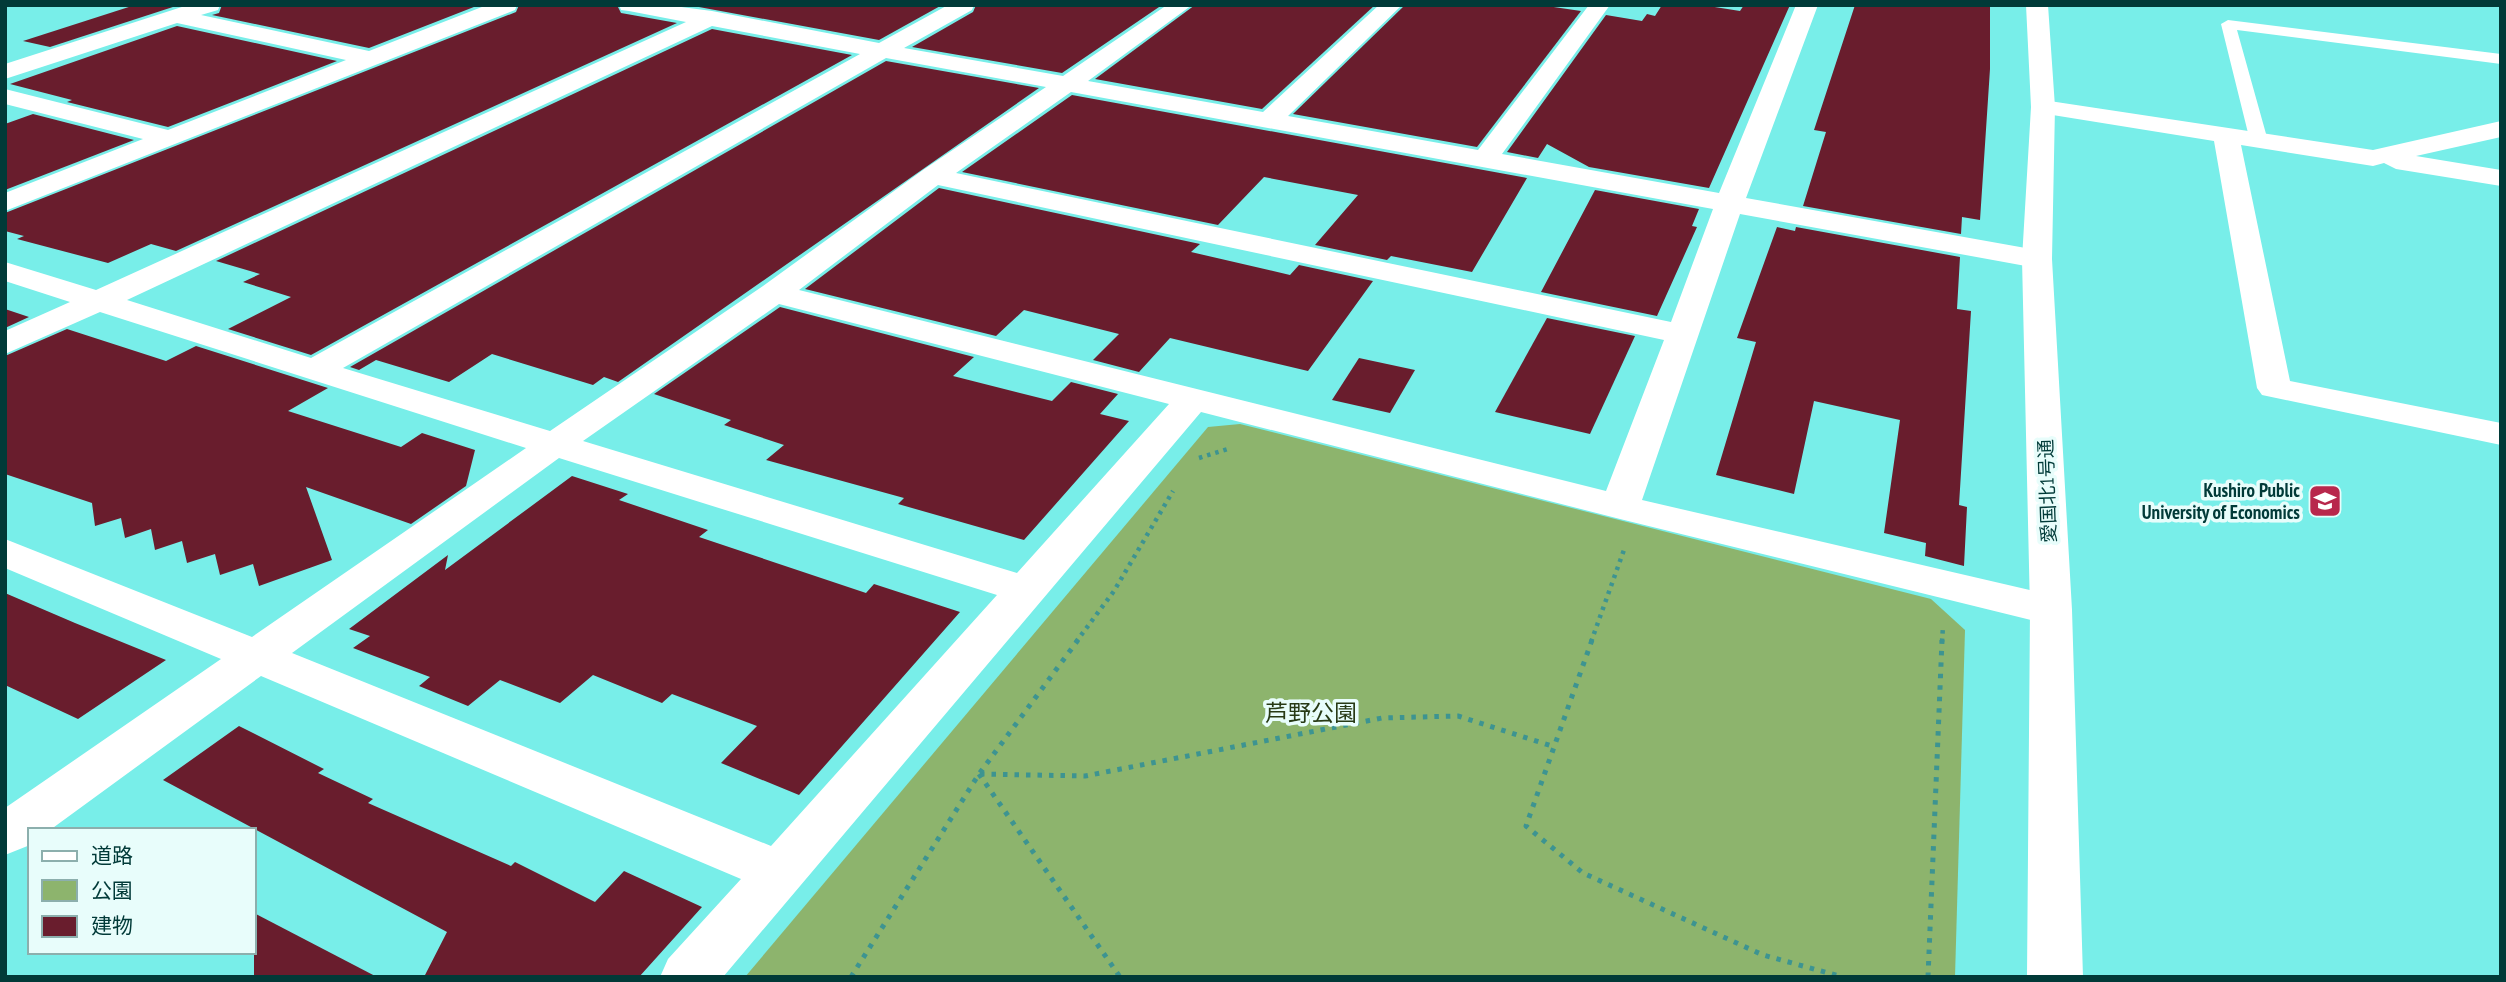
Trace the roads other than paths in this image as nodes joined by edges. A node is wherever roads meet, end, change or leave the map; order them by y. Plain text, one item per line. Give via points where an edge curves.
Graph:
1 (210, 5) edge
2 (508, 5) edge
3 (629, 5) edge
4 (740, 5) edge
5 (964, 5) edge
6 (1182, 5) edge
7 (1392, 5) edge
8 (1600, 5) edge
9 (1807, 5) edge
10 (2037, 5) edge
11 (176, 16) junction
12 (709, 20) junction
13 (883, 51) junction
14 (2501, 58) edge
15 (371, 59) junction
16 (5, 72) edge
17 (1069, 85) junction
18 (5, 96) edge
19 (2043, 107) junction
20 (1269, 120) junction
21 (2501, 129) edge
22 (2226, 136) junction
23 (169, 138) junction
24 (2259, 141) junction
25 (2373, 158) junction
26 (1485, 159) junction
27 (933, 176) junction
28 (2501, 178) edge
29 (5, 202) edge
30 (1730, 202) junction
31 (2037, 259) junction
32 (5, 271) edge
33 (774, 293) junction
34 (100, 301) junction
35 (1682, 334) junction
36 (5, 344) edge
37 (314, 370) junction
38 (1194, 399) junction
39 (2501, 434) edge
40 (555, 444) junction
41 (1620, 507) junction
42 (5, 552) edge
43 (1026, 590) junction
44 (2051, 610) junction
45 (257, 658) junction
46 (5, 835) edge
47 (779, 872) junction
48 (688, 977) edge
49 (2055, 977) edge

1 - 11 street
2 - 15 street
3 - 12 street
4 - 12 street
5 - 13 street
6 - 17 street
7 - 20 street
8 - 26 street
9 - 30 street
10 - 19 street, 愛国北1号通
11 - 15 street
11 - 16 street
12 - 13 street
12 - 34 street
13 - 17 street
13 - 37 street
14 - 24 lane via 2228,24
15 - 23 street
17 - 20 street
17 - 27 street
18 - 23 street
19 - 22 street
19 - 31 street, 愛国北1号通
20 - 26 street
21 - 25 street
22 - 24 street
22 - 39 street via 2274,387
23 - 29 street
24 - 25 street
25 - 28 street
26 - 30 street
27 - 33 street
27 - 35 street
30 - 31 street
30 - 35 street
31 - 44 street, 愛国北1号通
32 - 34 street
33 - 38 street
33 - 40 street
34 - 36 street
34 - 37 street
35 - 41 street
37 - 40 street
38 - 41 street
38 - 43 street
40 - 43 street
40 - 45 street
41 - 44 street
42 - 45 street
43 - 47 street
44 - 49 street, 愛国北1号通
45 - 46 street
45 - 47 street
47 - 48 street

